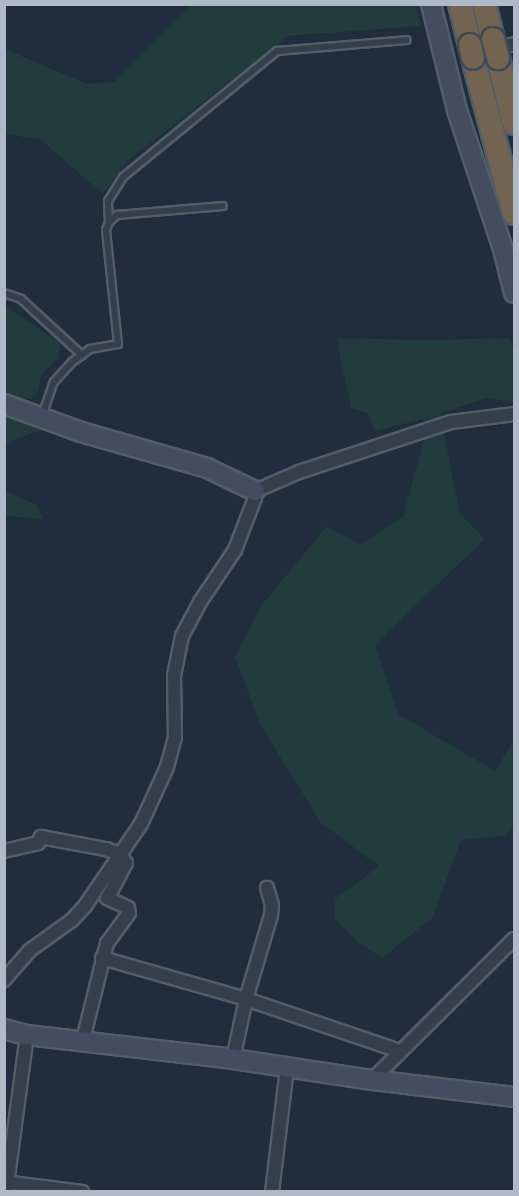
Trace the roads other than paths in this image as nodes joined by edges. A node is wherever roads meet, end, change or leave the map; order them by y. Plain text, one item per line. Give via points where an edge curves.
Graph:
1 (431, 4) edge
2 (460, 4) edge
3 (484, 4) edge
4 (407, 40) dead end
5 (502, 47) edge
6 (445, 61) junction
7 (514, 123) edge
8 (223, 206) dead end
9 (514, 213) edge
10 (109, 222) junction
11 (4, 293) edge
12 (514, 293) edge
13 (81, 355) junction
14 (4, 404) edge
15 (514, 414) edge
16 (40, 419) junction
17 (255, 491) junction
18 (4, 851) edge
19 (120, 854) junction
20 (267, 888) dead end
21 (514, 939) edge
22 (102, 958) junction
23 (4, 980) edge
24 (246, 999) junction
25 (4, 1029) edge
26 (27, 1035) junction
27 (83, 1040) junction
28 (400, 1051) junction
29 (233, 1059) junction
30 (287, 1068) junction
31 (372, 1080) junction
32 (514, 1098) edge
33 (6, 1185) edge
34 (82, 1191) edge
35 (272, 1191) edge

1 - 6 street
2 - 9 highway
3 - 5 highway
4 - 10 lane via 277,51 123,177 108,201
5 - 6 street
5 - 7 highway
6 - 12 street
8 - 10 lane via 117,215
10 - 13 lane via 106,230 117,344 103,345
11 - 13 lane via 21,300
13 - 16 lane via 54,382
14 - 16 street
15 - 17 street via 451,422 299,472
16 - 17 street via 207,468
17 - 19 street via 235,550 182,636 174,676 175,738 167,767 141,824
18 - 19 street via 38,843 40,837
19 - 22 street via 126,863 108,898 128,908 129,913 107,943
19 - 23 street via 78,914 29,951
20 - 24 street via 273,905
21 - 28 street
22 - 24 street
22 - 27 street
24 - 28 street
24 - 29 street
25 - 26 street
26 - 27 street
26 - 33 street
27 - 29 street
28 - 31 street
29 - 30 street
30 - 31 street
30 - 35 street
31 - 32 street
33 - 34 street

